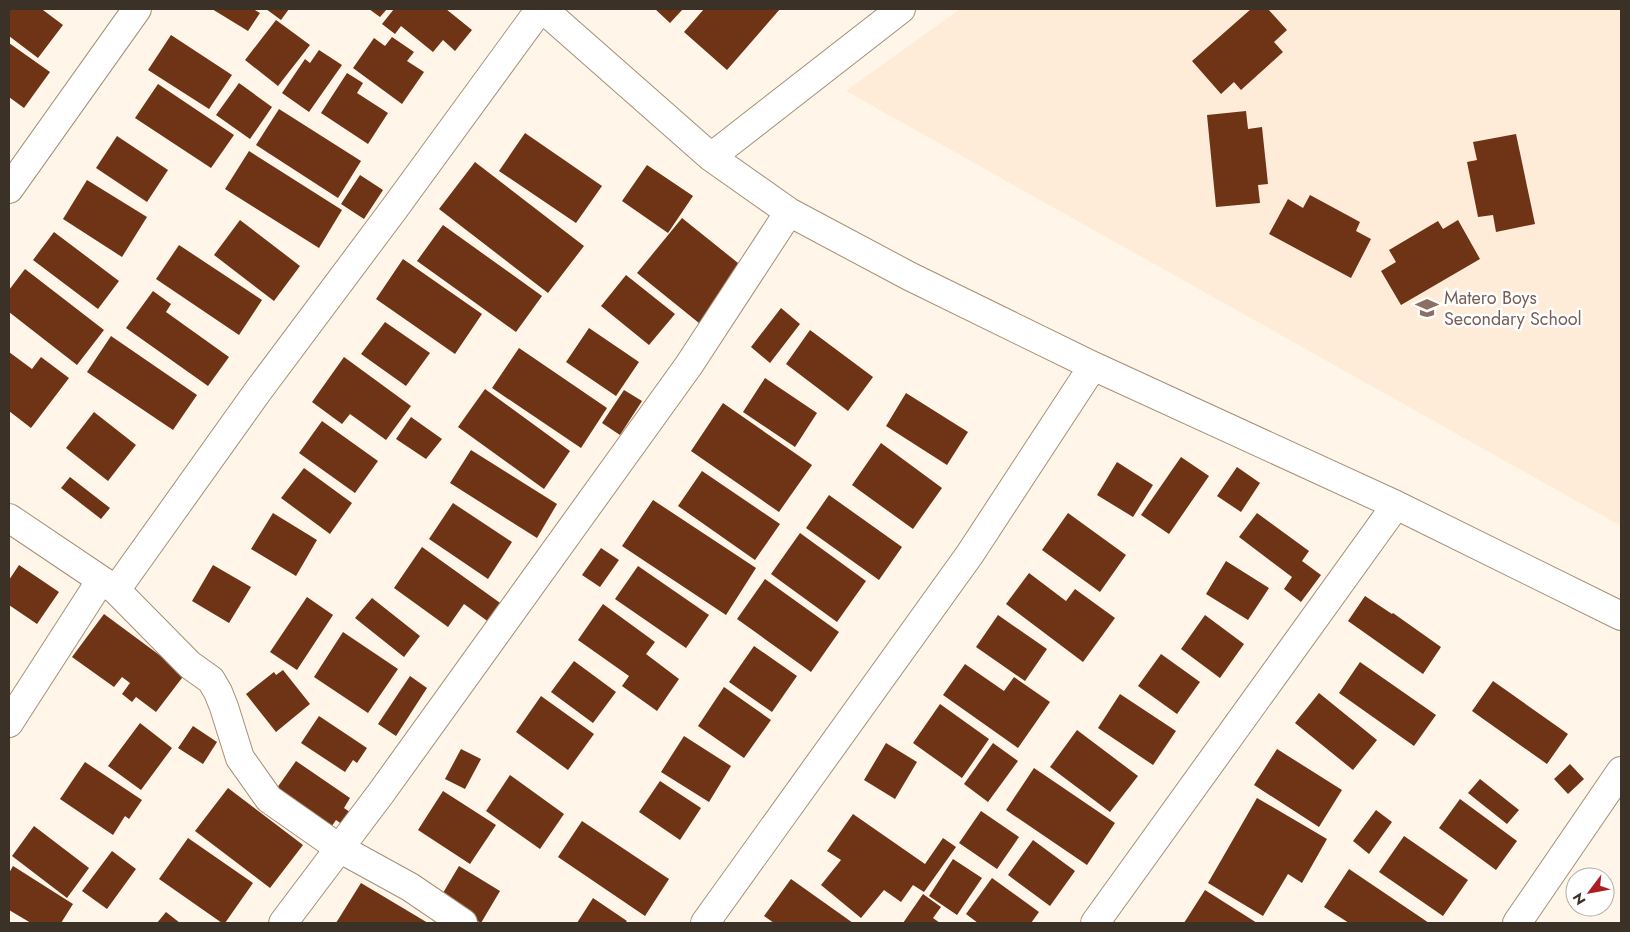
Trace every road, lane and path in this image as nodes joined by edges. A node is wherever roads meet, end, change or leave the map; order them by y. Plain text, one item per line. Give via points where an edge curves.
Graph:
1 (137, 9) edge
2 (542, 9) edge
3 (901, 9) edge
4 (711, 157) junction
5 (9, 189) edge
6 (789, 212) junction
7 (1092, 366) junction
8 (1396, 506) junction
9 (9, 518) edge
10 (109, 585) junction
11 (1621, 616) edge
12 (9, 723) edge
13 (1621, 770) edge
14 (339, 848) junction
15 (283, 923) edge
16 (463, 923) edge
17 (705, 923) edge
18 (1095, 923) edge
19 (1517, 923) edge

1 - 5 street
2 - 4 street
2 - 10 street via 258,391
3 - 4 street
4 - 6 street
6 - 7 street via 909,276
6 - 14 street via 689,365
7 - 8 street
7 - 17 street via 970,554
8 - 11 street
8 - 18 street
9 - 10 street
10 - 12 street
10 - 14 street via 190,665 211,680 224,707 240,758 269,799
13 - 19 street
14 - 15 street
14 - 16 street via 410,888

